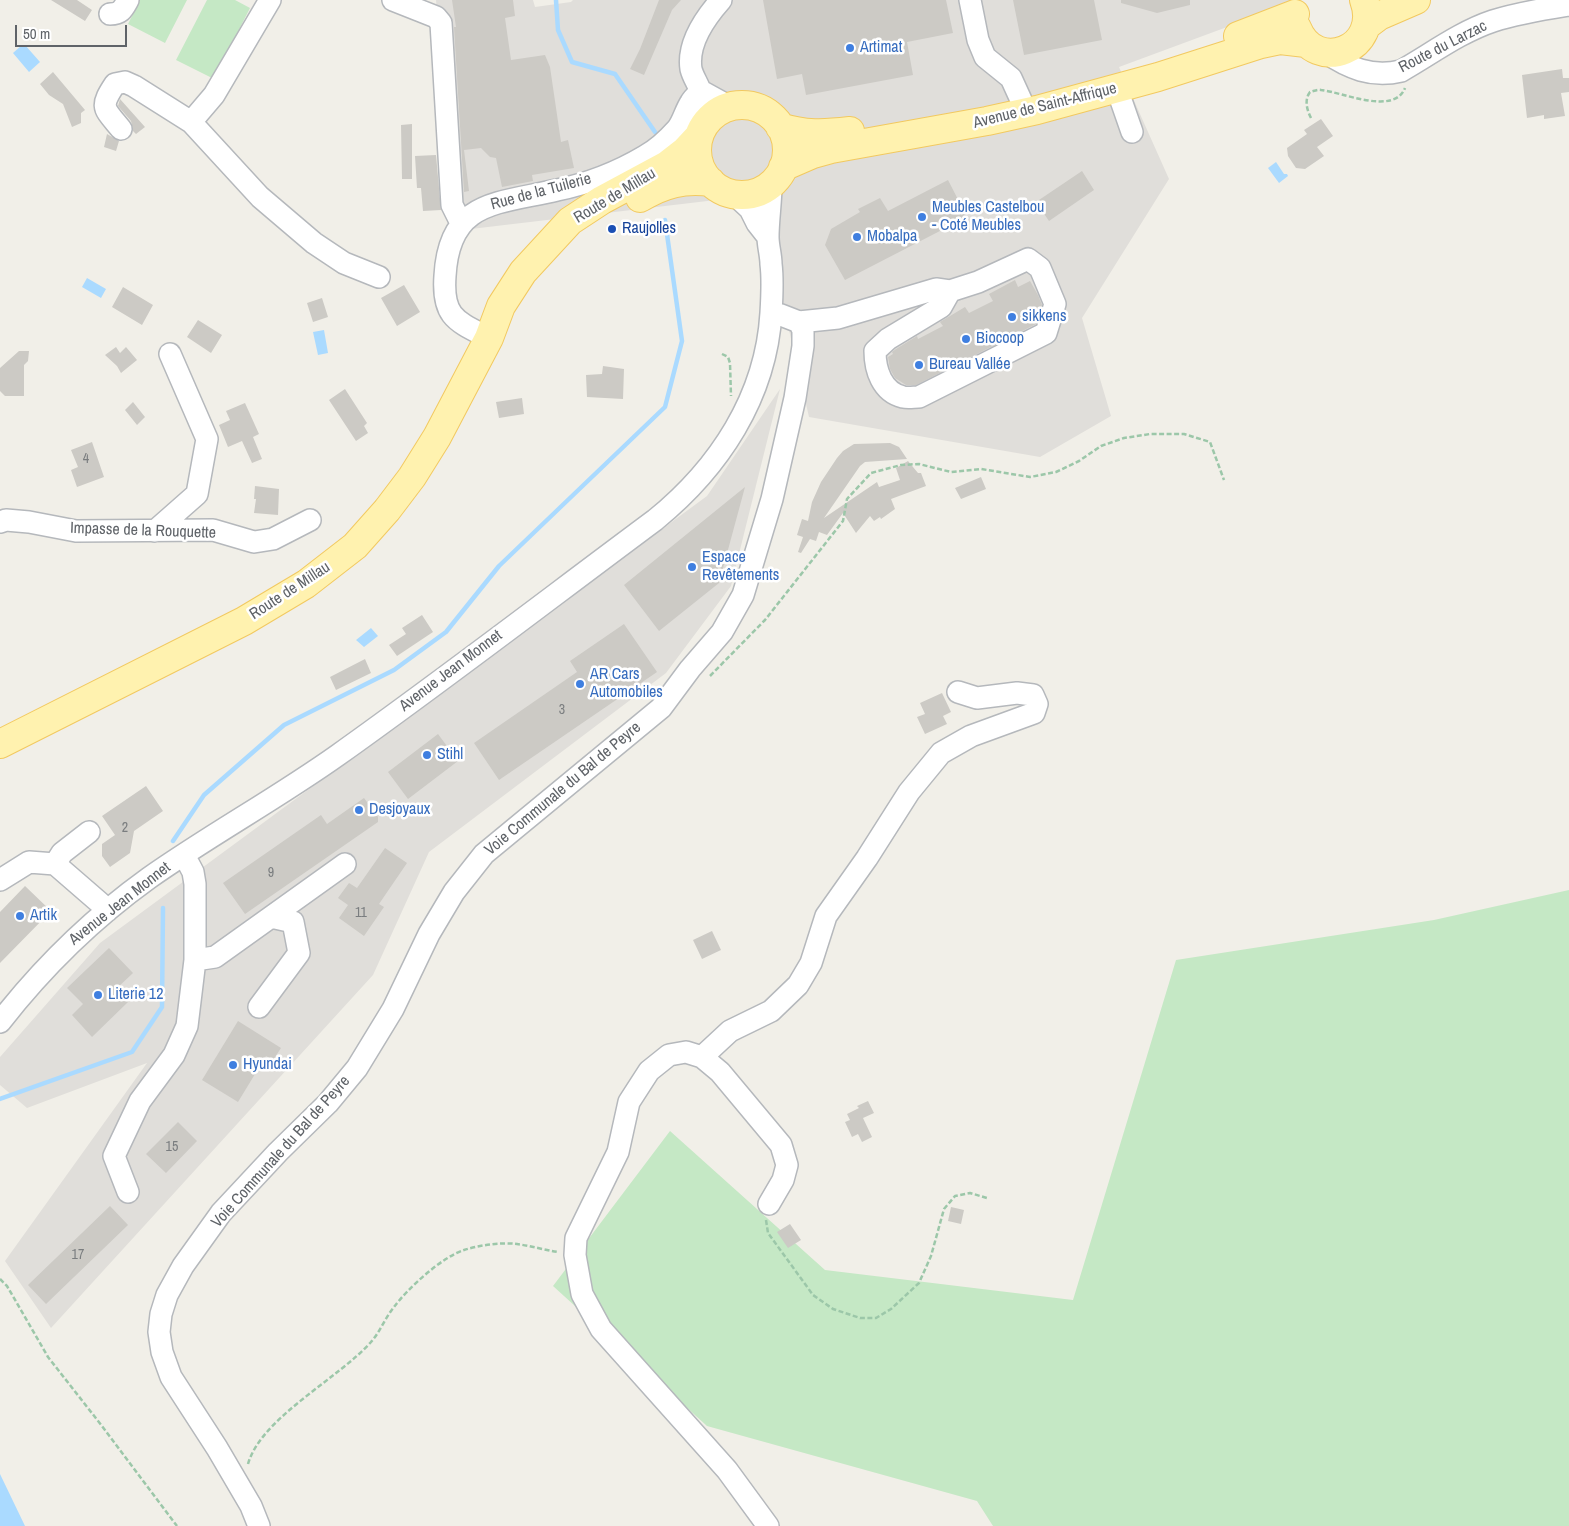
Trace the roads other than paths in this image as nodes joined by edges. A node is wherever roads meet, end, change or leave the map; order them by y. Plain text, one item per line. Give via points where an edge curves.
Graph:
1 (128, 0) edge
2 (270, 0) edge
3 (393, 0) edge
4 (721, 0) edge
5 (970, 0) edge
6 (1416, 0) edge
7 (1569, 5) edge
8 (1297, 7) edge
9 (110, 14) dead end
10 (1362, 22) edge
11 (1316, 47) junction
12 (1375, 73) junction
13 (1117, 89) junction
14 (701, 91) junction
15 (1021, 100) junction
16 (730, 107) junction
17 (191, 122) junction
18 (780, 127) junction
19 (120, 129) dead end
20 (702, 130) junction
21 (1132, 132) dead end
22 (777, 176) junction
23 (710, 182) junction
24 (734, 194) junction
25 (461, 223) junction
26 (768, 237) junction
27 (379, 277) dead end
28 (950, 291) junction
29 (771, 314) junction
30 (798, 322) junction
31 (488, 338) junction
32 (170, 354) dead end
33 (310, 520) dead end
34 (0, 522) edge
35 (155, 531) junction
36 (958, 692) dead end
37 (0, 744) edge
38 (89, 832) dead end
39 (184, 855) junction
40 (55, 864) junction
41 (345, 864) dead end
42 (0, 880) edge
43 (107, 911) junction
44 (271, 917) junction
45 (195, 960) junction
46 (259, 1007) dead end
47 (0, 1022) edge
48 (702, 1057) junction
49 (128, 1192) dead end
50 (769, 1204) road end
51 (259, 1526) edge
52 (768, 1526) edge

1 - 9 street via 118,14
2 - 17 street via 214,95
3 - 25 street via 436,17 441,23 452,205
4 - 14 street via 701,27 693,45 691,67
5 - 15 street via 985,57 1011,78
6 - 10 main road, Avenue de Saint-Affrique
7 - 12 street, Route du Larzac via 1492,22 1401,71
8 - 11 main road via 1298,29
8 - 15 main road, Avenue de Saint-Affrique via 1213,46 1115,77
10 - 11 main road, Avenue de Saint-Affrique via 1342,51
10 - 12 street via 1364,62
11 - 12 street, Route du Larzac via 1349,66
11 - 13 main road, Avenue de Saint-Affrique via 1280,40 1261,44
13 - 21 street
13 - 22 main road, Avenue de Saint-Affrique via 987,121 832,149 813,154
14 - 16 street
14 - 20 street
14 - 25 street, Rue de la Tuilerie via 691,102 677,129 640,159 620,170 559,190 492,204 474,212
15 - 18 main road, Avenue de Saint-Affrique via 836,133 814,134
16 - 18 main road via 762,110
16 - 20 main road via 716,114
17 - 19 street via 125,82 115,84 106,99 105,109
17 - 27 street via 260,197 314,243 344,263
18 - 22 main road via 787,151
20 - 23 main road via 697,144 698,160
20 - 31 main road, Route de Millau via 685,152 667,165 570,221 523,272 500,306
22 - 24 main road via 758,192
22 - 26 street, Avenue Jean Monnet
23 - 24 main road
23 - 31 main road, Route de Millau via 678,182 648,193 581,235 550,264
24 - 26 street, Avenue Jean Monnet via 750,209
25 - 31 street, Rue de la Tuilerie via 446,262 446,303 461,324
26 - 29 street, Avenue Jean Monnet via 772,265
28 - 28 street via 1028,259 1040,268 1055,304 1046,333 919,397 902,397 884,387 875,363 875,351 888,339 941,307
28 - 30 street via 936,289 838,318
29 - 30 street
29 - 39 street, Avenue Jean Monnet via 762,364 741,417 713,463 676,503 338,755
30 - 51 street, Voie Communale du Bal de Peyre via 803,330 803,346 772,499 743,595 722,632 661,708 484,854 444,908 393,1010 357,1068 328,1103 221,1213 183,1266 167,1295 159,1332 171,1377 218,1448
31 - 37 main road, Route de Millau via 437,437 412,477 376,523 337,560 306,584 244,621
32 - 35 street via 207,438 197,494
33 - 35 street, Impasse de la Rouquette via 273,540 254,542 213,530
34 - 35 street, Impasse de la Rouquette via 29,522 76,531
36 - 48 street via 977,698 1017,693 1033,695 1037,704 1034,713 971,736 941,753 909,792 868,858 826,916 810,963 798,985 771,1010 730,1031
38 - 40 street via 62,853
39 - 43 street, Avenue Jean Monnet
39 - 45 street via 195,884
40 - 42 street via 29,862
40 - 43 street
41 - 44 street
43 - 47 street, Avenue Jean Monnet via 56,956
44 - 45 street via 215,957
44 - 46 street via 293,922 299,954
45 - 49 street via 187,1026 174,1055 140,1101 114,1156
48 - 50 street via 720,1072 780,1145 787,1165 783,1180
48 - 52 street via 686,1052 669,1055 649,1071 629,1102 618,1152 576,1238 575,1255 582,1294 601,1329 727,1470

